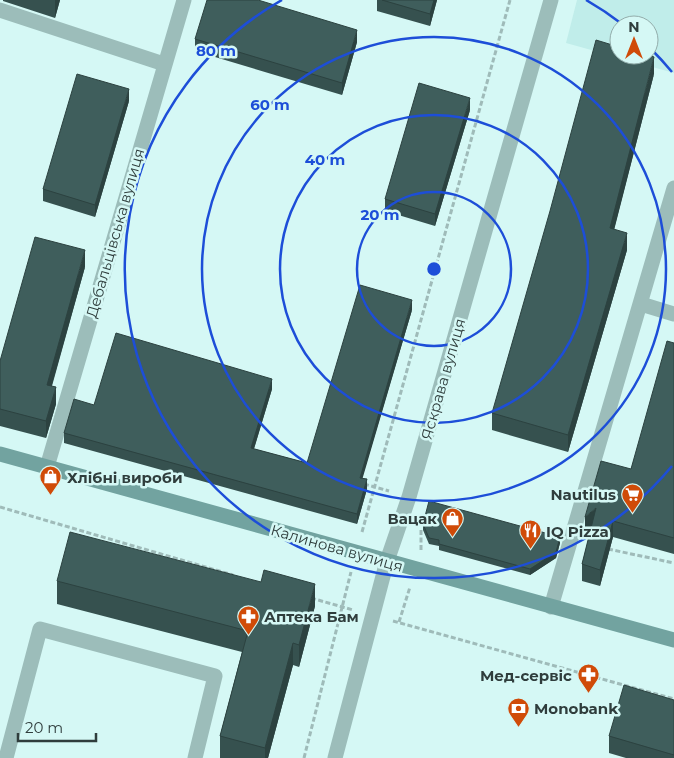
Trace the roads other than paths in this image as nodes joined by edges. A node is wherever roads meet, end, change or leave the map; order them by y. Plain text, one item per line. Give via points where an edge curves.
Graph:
1 (184, 0) edge
2 (551, 0) edge
3 (0, 10) edge
4 (164, 64) junction
5 (674, 188) edge
6 (641, 304) junction
7 (674, 314) edge
8 (0, 454) edge
9 (47, 467) junction
10 (387, 562) junction
11 (551, 607) junction
12 (674, 640) edge
13 (6, 758) edge
14 (195, 758) edge
15 (335, 758) edge

1 - 4 street, Дебальцівська вулиця
2 - 10 street, Яскрава вулиця via 409,497
3 - 4 street
4 - 9 street, Дебальцівська вулиця
5 - 6 street
6 - 7 street
6 - 11 street
8 - 9 street, Калинова вулиця
9 - 10 street, Калинова вулиця
10 - 11 street, Калинова вулиця
10 - 15 street, Яскрава вулиця
11 - 12 street, Калинова вулиця
13 - 14 street via 40,629 215,676

